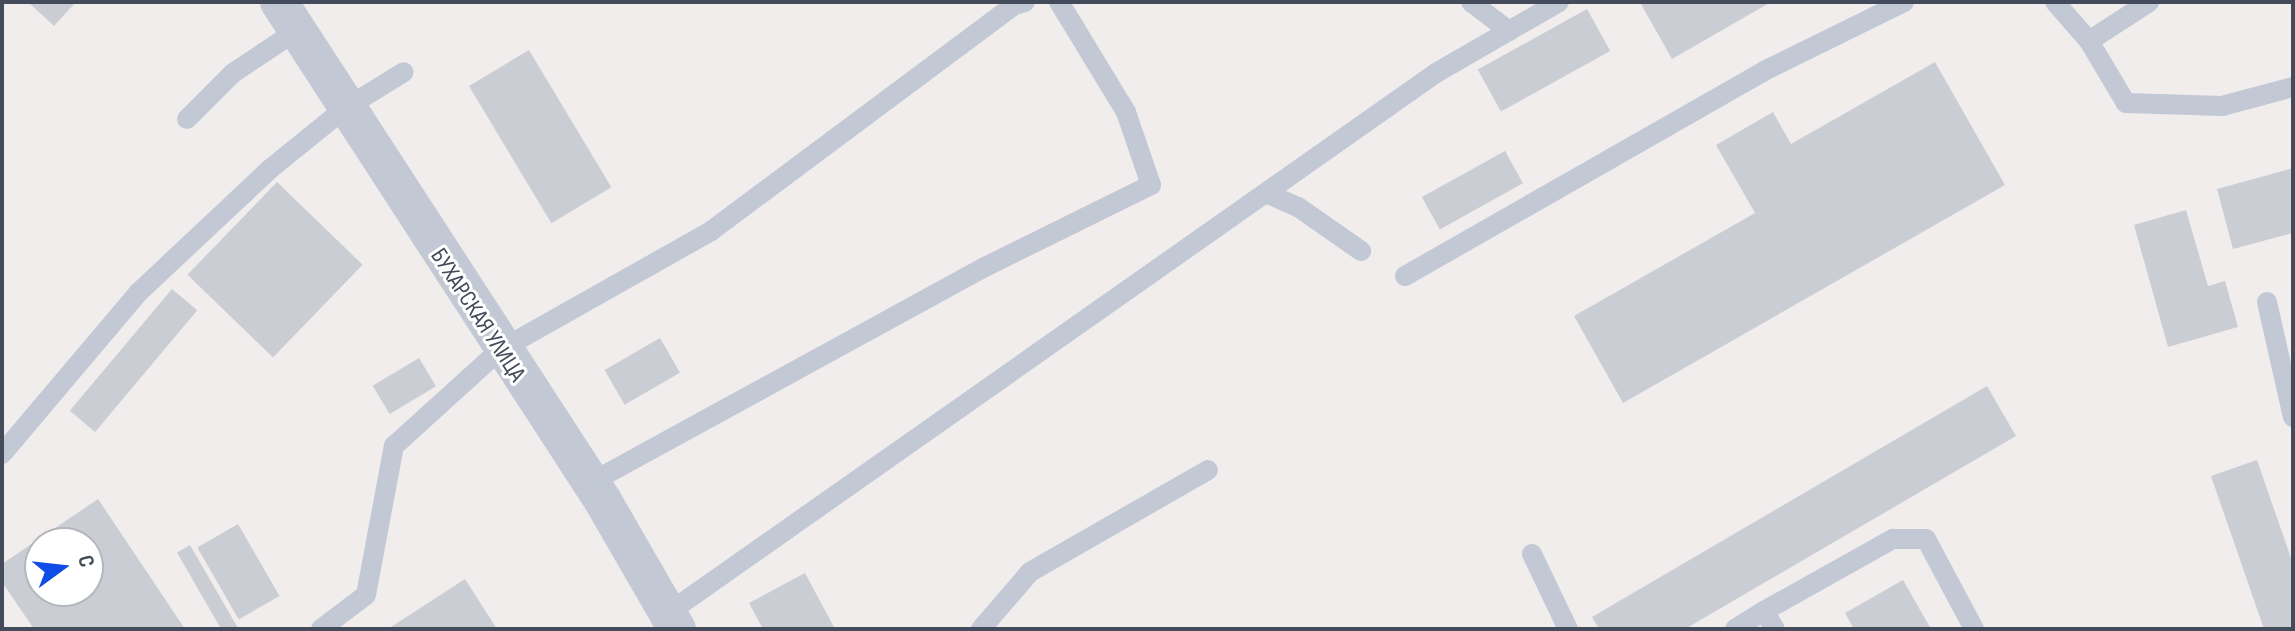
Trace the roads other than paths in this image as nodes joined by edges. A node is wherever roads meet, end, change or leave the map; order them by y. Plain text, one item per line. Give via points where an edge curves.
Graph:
1 (1025, 2) edge
2 (1059, 2) edge
3 (1471, 2) edge
4 (1559, 2) edge
5 (1904, 2) edge
6 (2055, 2) edge
7 (2149, 2) edge
8 (287, 16) edge
9 (1509, 31) junction
10 (2089, 41) junction
11 (404, 72) dead end
12 (2293, 87) edge
13 (344, 109) junction
14 (187, 119) dead end
15 (1266, 193) junction
16 (1361, 251) dead end
17 (1405, 276) dead end
18 (2267, 302) dead end
19 (500, 350) junction
20 (2293, 417) edge
21 (2, 454) edge
22 (1208, 470) dead end
23 (590, 483) junction
24 (1532, 554) dead end
25 (1764, 611) junction
26 (672, 621) edge
27 (321, 629) edge
28 (981, 629) edge
29 (1568, 629) edge
30 (1735, 629) edge
31 (1775, 629) edge
32 (1974, 629) edge

1 - 19 lane via 1014,5 711,231
2 - 23 lane via 1126,112 1151,185 985,267
3 - 9 lane
4 - 9 lane
5 - 17 lane via 1764,71
6 - 10 lane
7 - 10 lane
8 - 13 street, БУХАРСКАЯ УЛИЦА
8 - 14 lane
9 - 15 lane via 1436,73
10 - 12 lane via 2126,103 2222,106
11 - 13 lane
13 - 19 street, БУХАРСКАЯ УЛИЦА
13 - 21 lane via 270,169 138,293
15 - 16 lane via 1298,207
15 - 26 lane
18 - 20 lane
19 - 23 street, БУХАРСКАЯ УЛИЦА
19 - 27 lane via 394,446 366,595
22 - 28 lane via 1030,572
23 - 26 street, БУХАРСКАЯ УЛИЦА
24 - 29 lane
25 - 30 lane
25 - 31 lane
25 - 32 lane via 1893,539 1926,539

